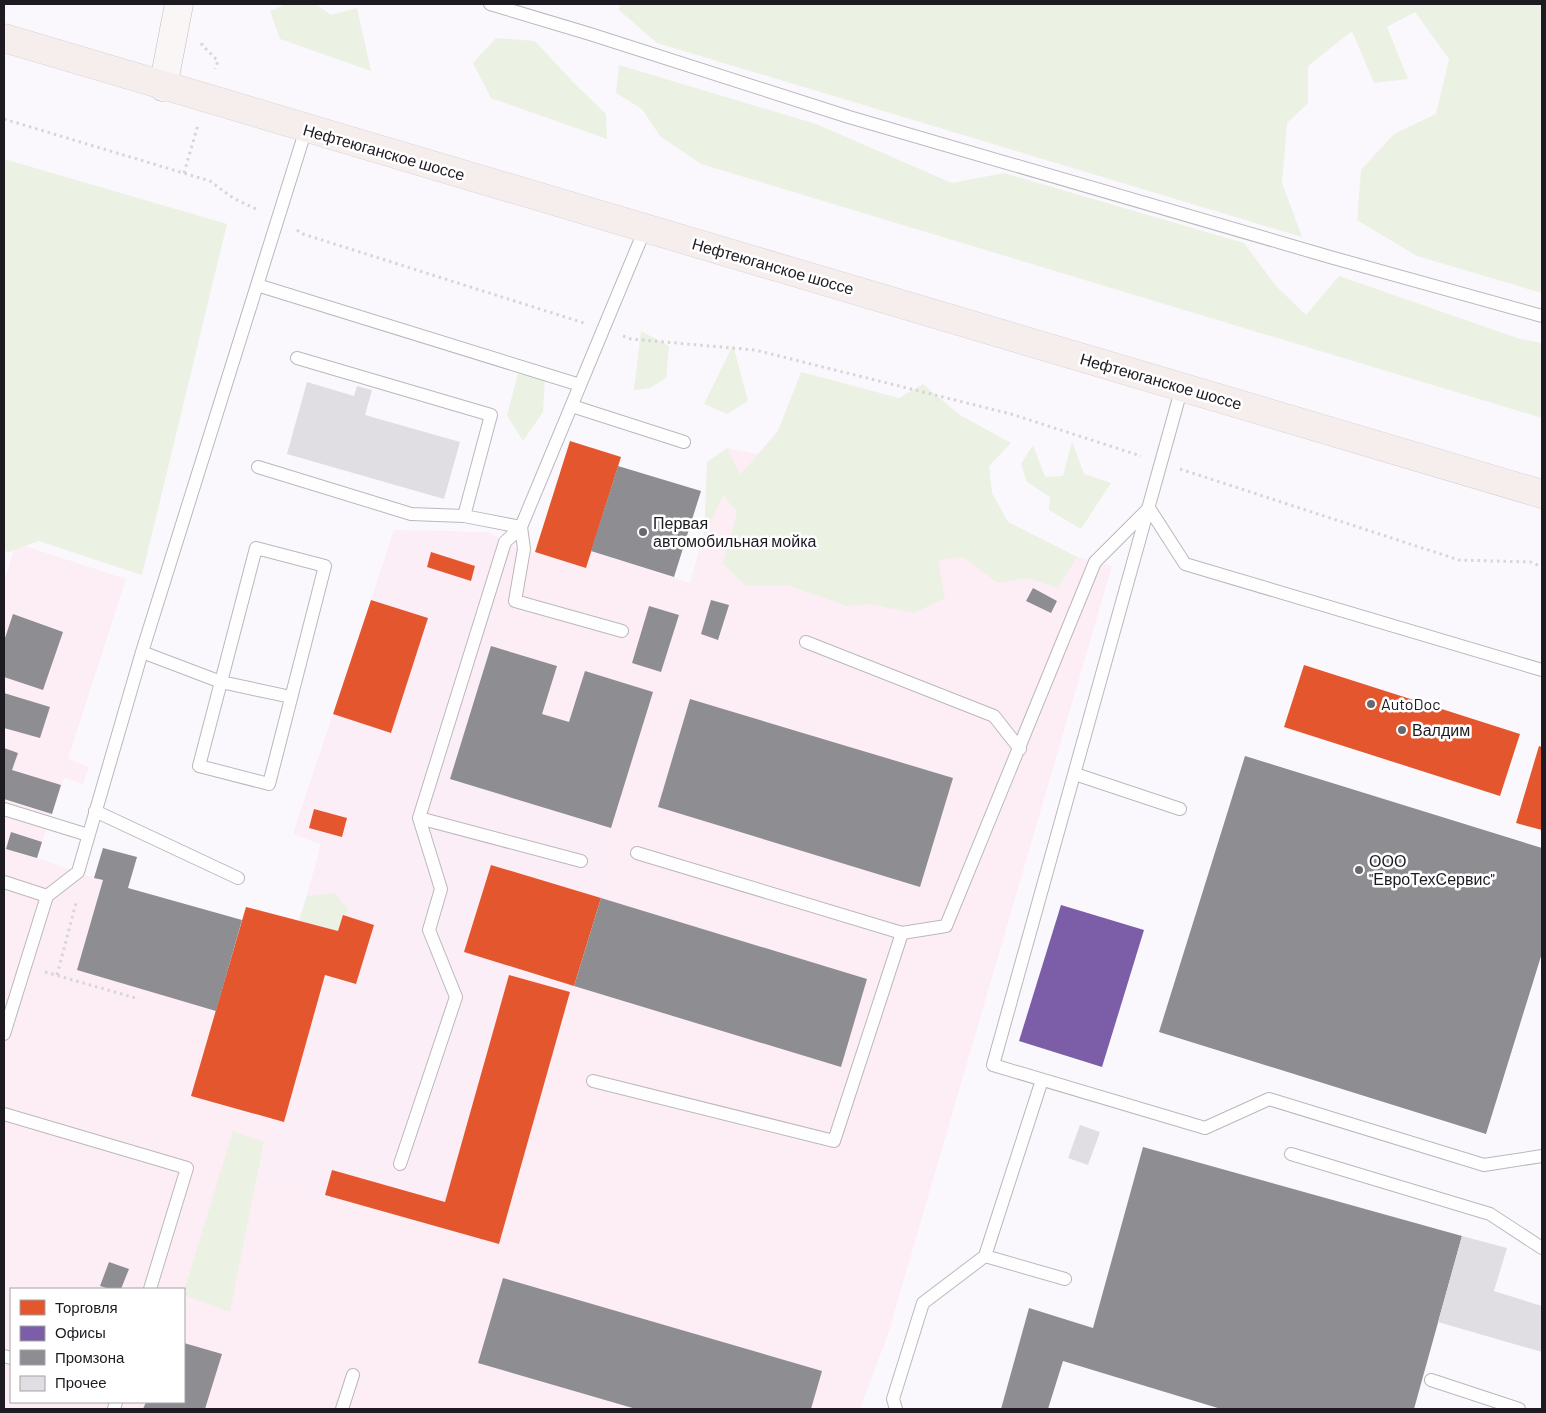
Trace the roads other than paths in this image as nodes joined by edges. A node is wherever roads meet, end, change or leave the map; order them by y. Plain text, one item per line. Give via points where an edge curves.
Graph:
1 (179, 4) edge
2 (490, 4) edge
3 (4, 38) edge
4 (164, 87) junction
5 (306, 129) junction
6 (645, 229) junction
7 (257, 286) junction
8 (1542, 316) edge
9 (298, 358) dead end
10 (580, 385) junction
11 (1182, 387) junction
12 (572, 406) junction
13 (684, 442) dead end
14 (258, 467) dead end
15 (1542, 494) edge
16 (1149, 508) junction
17 (464, 516) junction
18 (521, 527) junction
19 (622, 631) dead end
20 (806, 642) dead end
21 (142, 652) junction
22 (1542, 670) edge
23 (221, 682) junction
24 (291, 698) junction
25 (1020, 749) junction
26 (1075, 774) junction
27 (4, 809) edge
28 (1180, 809) dead end
29 (95, 811) junction
30 (419, 818) junction
31 (88, 835) junction
32 (636, 853) dead end
33 (581, 862) dead end
34 (238, 878) dead end
35 (4, 882) edge
36 (46, 896) junction
37 (902, 933) junction
38 (4, 1034) edge
39 (1042, 1080) junction
40 (593, 1081) dead end
41 (4, 1114) edge
42 (1291, 1154) dead end
43 (1542, 1156) edge
44 (400, 1164) dead end
45 (1542, 1248) edge
46 (985, 1256) junction
47 (1066, 1279) dead end
48 (150, 1288) edge
49 (353, 1376) dead end
50 (1431, 1380) dead end
51 (342, 1409) edge
52 (896, 1409) edge
53 (1518, 1409) edge

1 - 4 street
2 - 8 lane via 849,117
3 - 4 main road, Нефтеюганское шоссе
4 - 5 main road, Нефтеюганское шоссе
5 - 6 main road, Нефтеюганское шоссе
5 - 7 lane
6 - 10 lane
6 - 11 main road, Нефтеюганское шоссе
7 - 10 lane
7 - 21 lane
9 - 17 lane via 492,415
10 - 12 lane
11 - 15 main road, Нефтеюганское шоссе
11 - 16 lane
12 - 13 lane
12 - 18 lane
14 - 17 lane via 411,514
16 - 22 lane via 1185,564
16 - 25 lane via 1095,562
16 - 26 lane
17 - 18 lane
18 - 19 lane via 524,549 515,601
18 - 30 lane via 504,542
20 - 25 lane via 994,716
21 - 23 lane
21 - 29 lane
23 - 24 lane
23 - 24 lane via 199,766 269,784
23 - 24 lane via 256,548 325,566
25 - 37 lane via 946,926
26 - 28 lane
26 - 39 lane via 993,1065
27 - 31 lane
29 - 31 lane
29 - 34 lane
30 - 33 lane
30 - 44 lane via 441,889 429,930 456,997
31 - 36 lane via 78,872
32 - 37 lane
35 - 36 lane
36 - 38 lane
37 - 40 lane via 834,1141
39 - 43 lane via 1205,1128 1269,1099 1484,1165
39 - 46 lane
41 - 48 lane via 187,1168
42 - 45 lane via 1490,1214
46 - 47 lane
46 - 52 lane via 923,1303 893,1399
49 - 51 lane
50 - 53 lane

